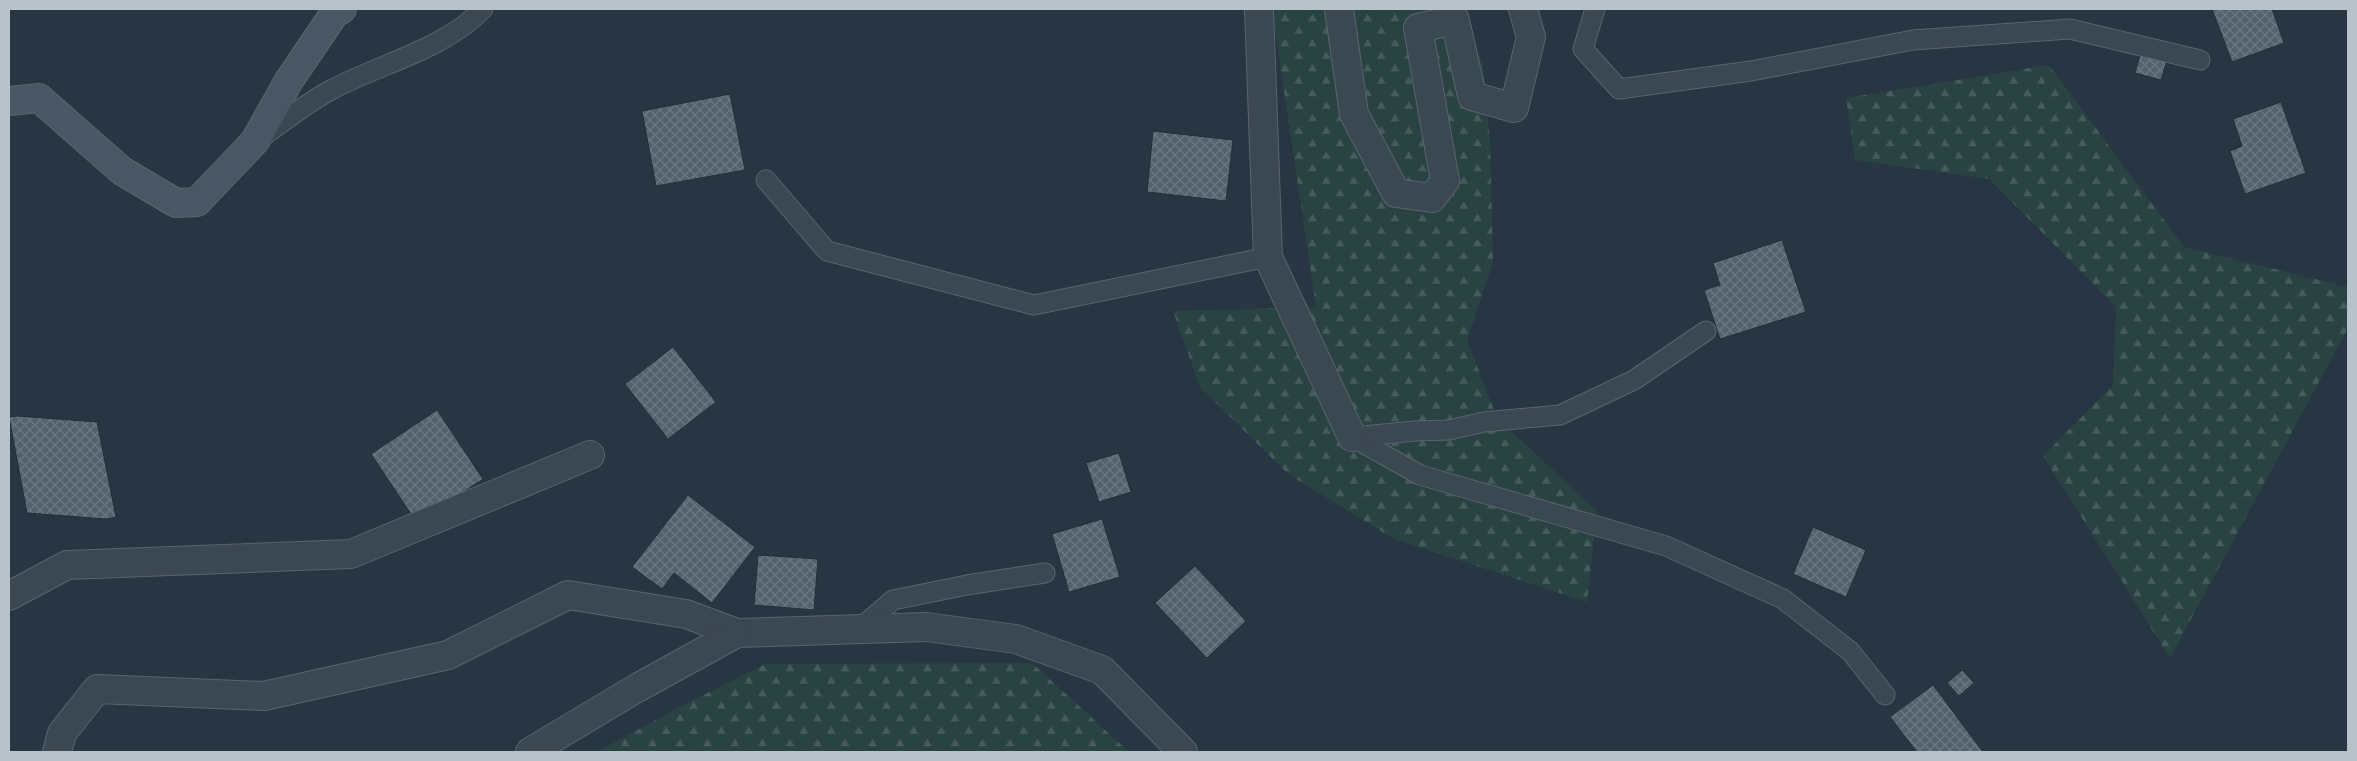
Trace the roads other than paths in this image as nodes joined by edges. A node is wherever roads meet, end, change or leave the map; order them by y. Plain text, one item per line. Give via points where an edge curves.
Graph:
1 (342, 9) edge
2 (483, 9) edge
3 (1259, 9) edge
4 (1339, 9) edge
5 (1523, 9) edge
6 (1595, 9) edge
7 (2200, 60) dead end
8 (9, 100) edge
9 (255, 141) junction
10 (766, 180) dead end
11 (1268, 257) junction
12 (1706, 331) dead end
13 (1352, 438) junction
14 (590, 455) dead end
15 (1045, 573) dead end
16 (9, 596) edge
17 (858, 630) junction
18 (737, 634) junction
19 (1885, 695) dead end
20 (57, 752) edge
21 (530, 752) edge
22 (1183, 752) edge

1 - 9 street via 334,14 288,82
2 - 9 lane via 472,20 438,41 332,89
3 - 11 street
4 - 5 street via 1354,114 1396,193 1432,198 1445,181 1418,28 1454,20 1472,96 1514,108 1531,36
6 - 7 lane via 1583,49 1619,89 1751,71 1913,40 2070,29
8 - 9 street via 39,98 122,171 176,203 197,202
10 - 11 lane via 826,250 1034,305
11 - 13 street
12 - 13 lane via 1634,380 1560,414 1484,422 1449,430
13 - 19 lane via 1420,475 1666,546 1783,598 1850,651
14 - 16 street via 351,554 67,565
15 - 17 lane via 893,600
17 - 18 street
17 - 22 street via 926,627 1016,639 1102,670
18 - 20 street via 686,614 568,594 448,655 264,696 96,689 62,733
18 - 21 street via 637,688

